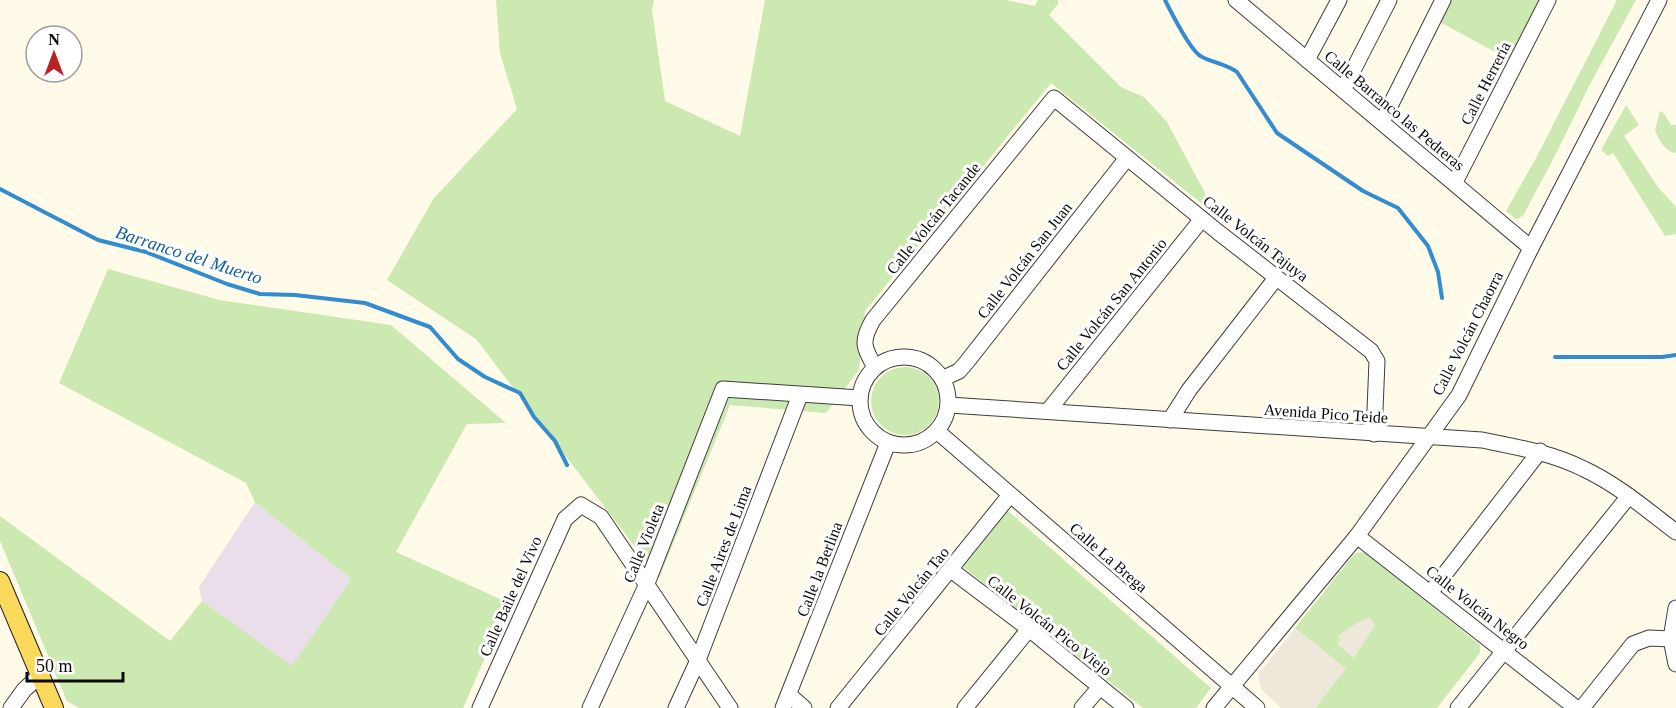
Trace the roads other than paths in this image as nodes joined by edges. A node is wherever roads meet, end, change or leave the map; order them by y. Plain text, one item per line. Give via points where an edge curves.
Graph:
1 (1236, 0) edge
2 (1339, 0) edge
3 (1389, 0) edge
4 (1443, 0) edge
5 (1548, 0) edge
6 (1659, 0) edge
7 (1307, 60) junction
8 (1343, 90) junction
9 (1054, 98) joint
10 (1382, 122) junction
11 (1127, 158) junction
12 (1455, 182) junction
13 (1202, 219) junction
14 (1532, 248) junction
15 (1276, 278) junction
16 (875, 368) junction
17 (944, 378) junction
18 (800, 395) junction
19 (860, 398) junction
20 (950, 405) junction
21 (1048, 411) junction
22 (1170, 420) junction
23 (938, 432) junction
24 (1374, 434) junction
25 (1428, 437) junction
26 (888, 443) junction
27 (1540, 451) junction
28 (1010, 495) junction
29 (1629, 496) junction
30 (1676, 532) edge
31 (1357, 536) junction
32 (951, 570) junction
33 (0, 581) edge
34 (646, 586) junction
35 (1430, 593) junction
36 (1676, 608) edge
37 (1029, 629) junction
38 (1671, 639) junction
39 (1504, 651) junction
40 (699, 660) junction
41 (1676, 664) edge
42 (40, 675) junction
43 (1232, 686) junction
44 (1100, 687) junction
45 (786, 701) edge
46 (11, 708) edge
47 (54, 708) edge
48 (480, 708) edge
49 (590, 708) edge
50 (676, 708) edge
51 (730, 708) edge
52 (804, 708) edge
53 (838, 708) edge
54 (965, 708) edge
55 (1082, 708) edge
56 (1126, 708) edge
57 (1214, 708) edge
58 (1257, 708) edge
59 (1458, 708) edge
60 (1576, 708) edge
61 (1582, 708) edge

1 - 7 street, Calle Barranco las Pedreras
2 - 7 street
3 - 8 street
4 - 10 street
5 - 12 street, Calle Herrería
6 - 14 street, Calle Volcán Chaorra
7 - 8 street, Calle Barranco las Pedreras
8 - 10 street, Calle Barranco las Pedreras
9 - 11 street, Calle Volcán Tajuya
9 - 16 street, Calle Volcán Tacande via 873,320 864,342
10 - 12 street, Calle Barranco las Pedreras
11 - 13 street, Calle Volcán Tajuya
11 - 17 street, Calle Volcán San Juan via 966,363
12 - 14 street, Calle Barranco las Pedreras
13 - 15 street, Calle Volcán Tajuya
13 - 21 street, Calle Volcán San Antonio
14 - 25 street, Calle Volcán Chaorra via 1459,395
15 - 22 street
15 - 24 street, Calle Volcán Tajuya via 1371,351 1377,362
16 - 17 street via 888,359 904,356 920,359
16 - 19 street via 862,387
17 - 20 street
18 - 19 street
18 - 34 street, Calle Violeta via 723,389
18 - 40 street, Calle Aires de Lima
19 - 26 street via 862,417 872,432
20 - 21 street, Avenida Pico Teide
20 - 23 street
21 - 22 street, Avenida Pico Teide
22 - 24 street, Avenida Pico Teide
23 - 26 street via 923,442 905,446
23 - 28 street, Calle La Brega
24 - 25 street, Avenida Pico Teide
25 - 27 street, Avenida Pico Teide via 1482,440
25 - 31 street, Calle Volcán Chaorra
26 - 45 street, Calle la Berlina
27 - 29 street, Avenida Pico Teide via 1585,469
27 - 35 street
28 - 32 street, Calle Volcán Tao
28 - 43 street, Calle La Brega
29 - 30 street, Avenida Pico Teide
29 - 39 street
31 - 35 street, Calle Volcán Negro
31 - 43 street, Calle Volcán Chaorra
32 - 37 street, Calle Volcán Pico Viejo
32 - 53 street, Calle Volcán Tao
33 - 42 main road
34 - 40 street
34 - 48 street, Calle Baile del Vivo via 601,517 581,505 565,519
34 - 49 street, Calle Violeta
35 - 39 street, Calle Volcán Negro
36 - 38 street
37 - 44 street, Calle Volcán Pico Viejo
37 - 54 street
38 - 41 street
38 - 61 street via 1649,638 1632,644
39 - 59 street
39 - 60 street, Calle Volcán Negro
40 - 50 street, Calle Aires de Lima
40 - 51 street
42 - 46 street
42 - 47 main road
43 - 57 street, Calle Volcán Chaorra
43 - 58 street, Calle La Brega
44 - 55 street
44 - 56 street, Calle Volcán Pico Viejo
45 - 52 street

